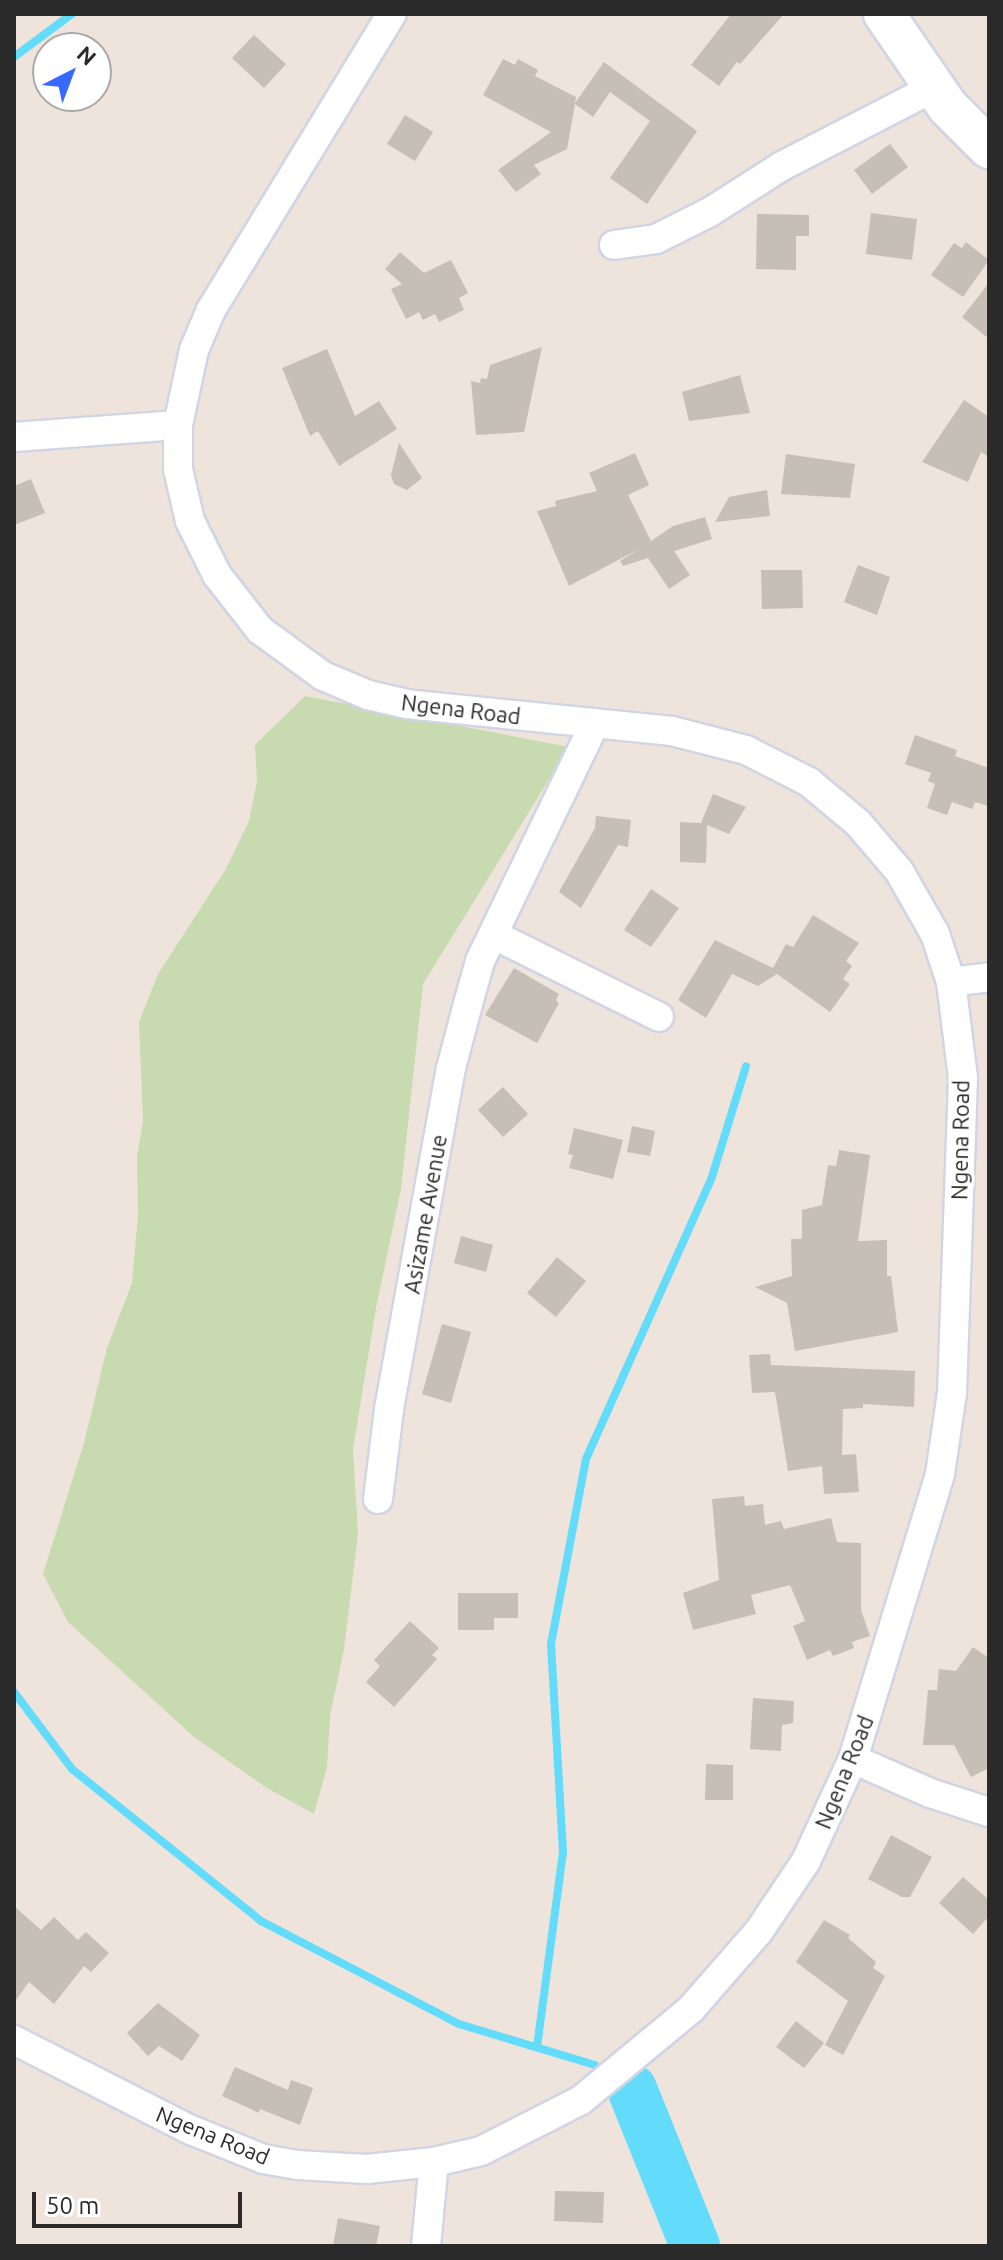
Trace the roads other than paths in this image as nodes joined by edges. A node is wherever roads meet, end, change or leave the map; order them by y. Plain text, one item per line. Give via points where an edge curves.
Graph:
1 (392, 14) edge
2 (884, 14) edge
3 (935, 87) junction
4 (989, 148) edge
5 (614, 245) dead end
6 (178, 425) junction
7 (14, 437) edge
8 (595, 723) junction
9 (494, 935) junction
10 (989, 977) edge
11 (951, 982) junction
12 (659, 1017) dead end
13 (378, 1499) dead end
14 (853, 1759) junction
15 (989, 1812) edge
16 (14, 2040) edge
17 (434, 2162) junction
18 (426, 2246) edge

1 - 6 street, Ngena Road via 211,310 194,350
2 - 3 street
3 - 4 street
3 - 5 street via 656,239
6 - 7 street
6 - 8 street, Ngena Road via 178,469 190,521 217,575 260,630 323,676 407,704
8 - 9 street, Asizame Avenue
8 - 11 street, Ngena Road via 672,731 746,750 809,782 858,823 899,871 935,934
9 - 12 street
9 - 13 street, Asizame Avenue via 480,961 451,1068 389,1409
10 - 11 street
11 - 14 street, Ngena Road via 963,1078 952,1393 940,1474
14 - 15 street
14 - 17 street, Ngena Road via 793,1882 759,1931 691,2009 581,2100 481,2151
16 - 17 street, Ngena Road via 191,2130 263,2159 367,2169
17 - 18 street

